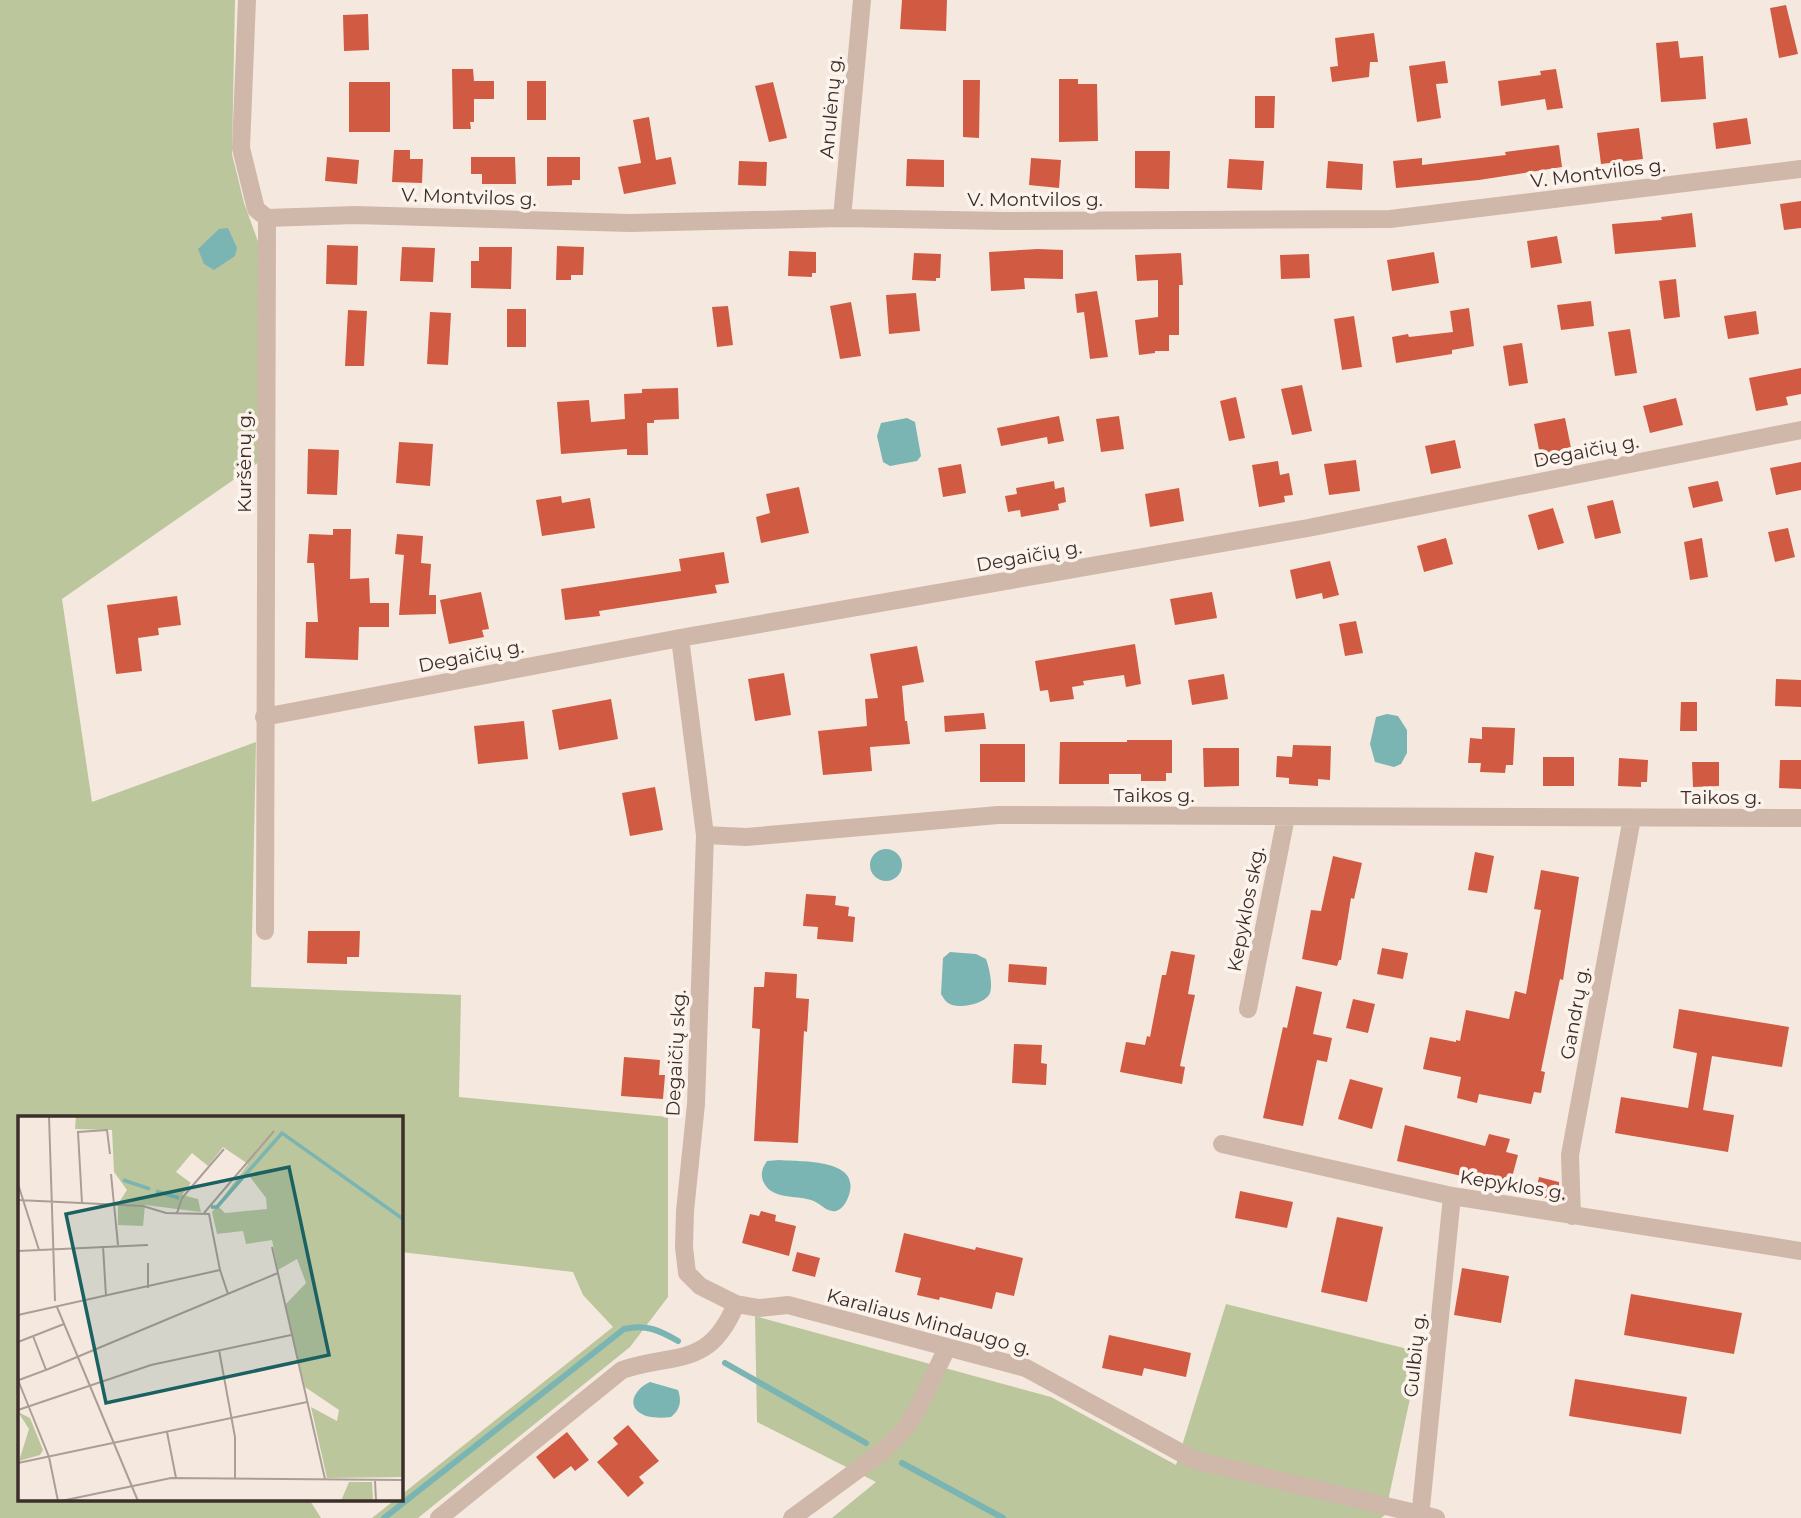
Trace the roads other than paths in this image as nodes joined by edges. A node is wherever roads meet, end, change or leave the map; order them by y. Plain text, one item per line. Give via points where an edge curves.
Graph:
1 (247, 0) edge
2 (862, 0) edge
3 (1801, 169) edge
4 (267, 218) junction
5 (842, 218) junction
6 (1801, 430) edge
7 (680, 638) junction
8 (264, 717) junction
9 (1286, 817) junction
10 (1632, 818) junction
11 (1801, 818) edge
12 (705, 835) junction
13 (265, 931) dead end
14 (1248, 1009) dead end
15 (1222, 1144) dead end
16 (1452, 1196) junction
17 (1572, 1216) junction
18 (1801, 1251) edge
19 (687, 1273) joint
20 (736, 1304) junction
21 (947, 1348) junction
22 (1426, 1517) edge
23 (439, 1518) edge
24 (793, 1518) edge

1 - 4 street, Kuršėnų g. via 241,148 257,209
2 - 5 street, Anulėnų g.
3 - 5 street, V. Montvilos g. via 1390,219
4 - 5 street, V. Montvilos g. via 355,215 630,223
4 - 8 street, Kuršėnų g.
6 - 7 street, Degaičių g. via 1308,528
7 - 8 street, Degaičių g.
7 - 12 street
8 - 13 street, Kuršėnų g.
9 - 10 street, Taikos g.
9 - 12 street, Taikos g. via 998,815 746,836
9 - 14 street, Kepyklos skg.
10 - 11 street, Taikos g.
10 - 17 street, Gandrų g. via 1570,1155
12 - 19 street, Degaičių skg. via 696,1104 685,1211
15 - 16 street, Kepyklos g.
16 - 17 street, Kepyklos g.
16 - 22 street, Gulbių g.
17 - 18 street, Kepyklos g.
19 - 20 street, Karaliaus Mindaugo g. via 700,1286
20 - 21 street, Karaliaus Mindaugo g. via 759,1308 788,1305
20 - 23 street via 715,1338 695,1354 622,1370
21 - 22 street, Karaliaus Mindaugo g. via 1026,1368 1194,1460
21 - 24 street via 905,1428 882,1452

